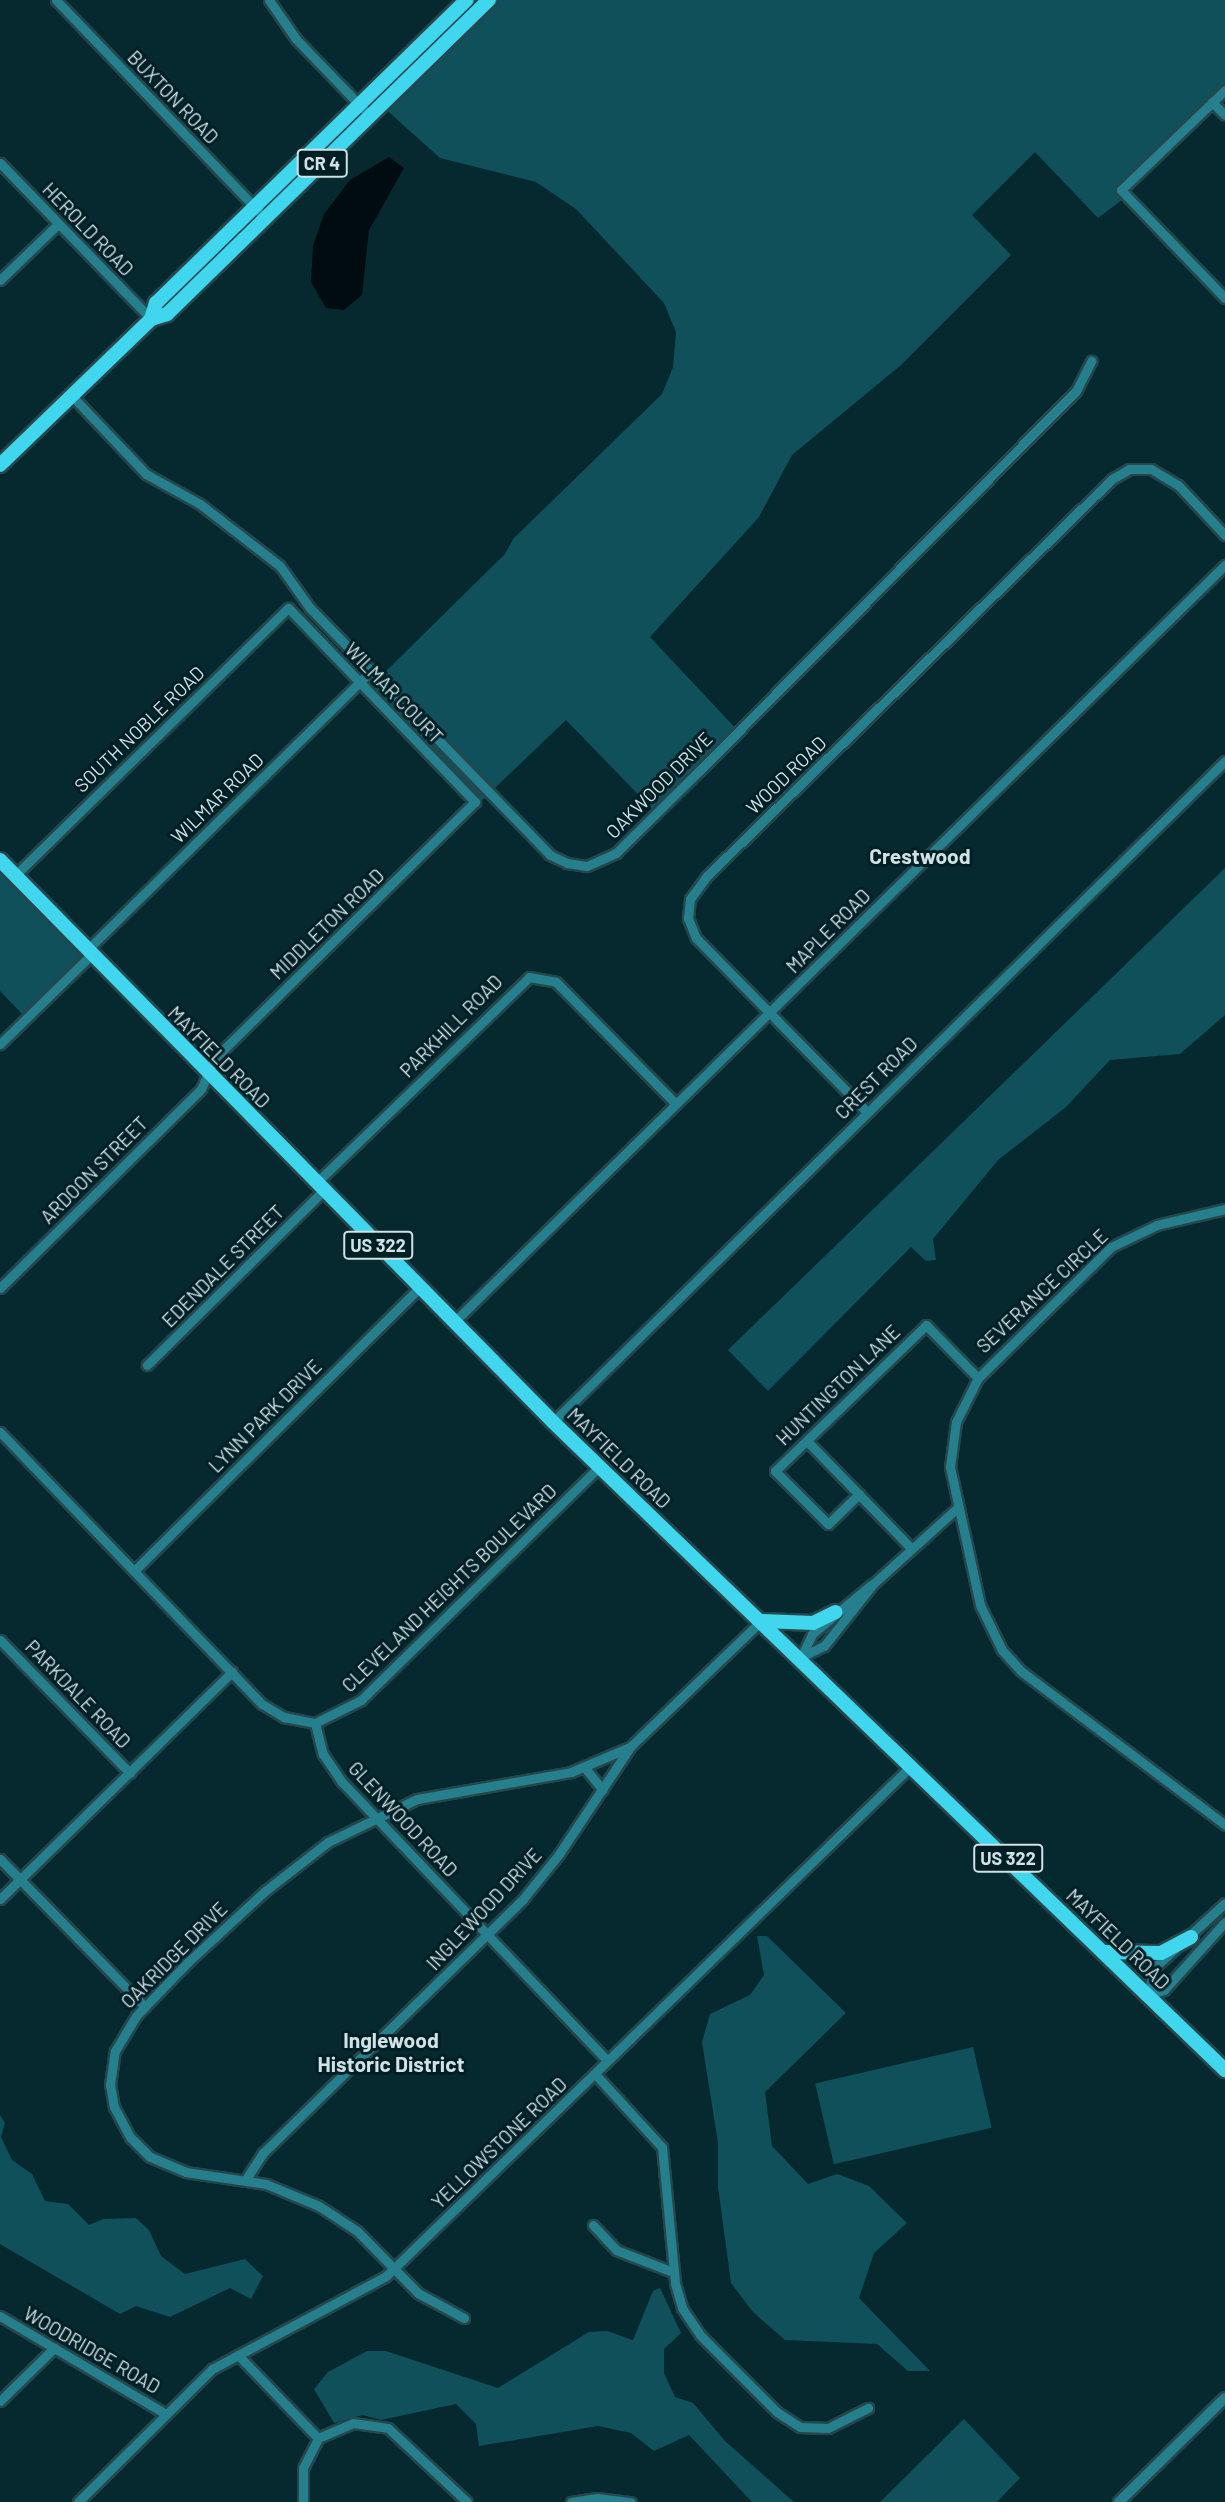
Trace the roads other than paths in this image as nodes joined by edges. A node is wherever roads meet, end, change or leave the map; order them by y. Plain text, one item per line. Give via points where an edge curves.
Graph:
1 (56, 0) edge
2 (269, 0) edge
3 (467, 0) edge
4 (489, 0) edge
5 (1225, 90) edge
6 (1212, 102) junction
7 (365, 110) junction
8 (1225, 115) edge
9 (0, 163) edge
10 (254, 208) junction
11 (265, 218) junction
12 (58, 224) junction
13 (0, 280) edge
14 (1225, 298) edge
15 (151, 319) junction
16 (1091, 361) dead end
17 (72, 396) junction
18 (0, 465) edge
19 (1225, 535) edge
20 (1225, 565) edge
21 (288, 608) joint
22 (372, 671) junction
23 (360, 682) junction
24 (1225, 761) edge
25 (475, 802) joint
26 (0, 860) edge
27 (15, 875) junction
28 (89, 952) junction
29 (770, 1013) junction
30 (0, 1044) edge
31 (208, 1073) junction
32 (676, 1104) junction
33 (866, 1112) junction
34 (320, 1187) junction
35 (1225, 1209) edge
36 (420, 1287) junction
37 (0, 1288) edge
38 (454, 1322) junction
39 (147, 1365) dead end
40 (978, 1378) junction
41 (553, 1422) junction
42 (0, 1432) edge
43 (807, 1441) junction
44 (599, 1467) junction
45 (859, 1494) junction
46 (957, 1508) junction
47 (911, 1548) junction
48 (135, 1570) junction
49 (873, 1584) junction
50 (836, 1612) junction
51 (763, 1621) junction
52 (0, 1640) edge
53 (801, 1657) junction
54 (232, 1672) junction
55 (315, 1723) junction
56 (630, 1748) junction
57 (912, 1765) junction
58 (585, 1768) junction
59 (130, 1773) junction
60 (603, 1790) junction
61 (373, 1817) junction
62 (1225, 1825) edge
63 (0, 1858) edge
64 (21, 1880) junction
65 (0, 1899) edge
66 (1225, 1903) edge
67 (1214, 1913) junction
68 (1224, 1923) edge
69 (488, 1935) junction
70 (1191, 1937) junction
71 (1104, 1952) junction
72 (1148, 1995) junction
73 (144, 2006) junction
74 (608, 2061) junction
75 (1225, 2070) edge
76 (595, 2074) junction
77 (246, 2179) junction
78 (593, 2225) dead end
79 (395, 2268) junction
80 (673, 2272) junction
81 (0, 2316) edge
82 (464, 2318) dead end
83 (54, 2348) junction
84 (238, 2355) junction
85 (1225, 2398) edge
86 (0, 2401) edge
87 (868, 2408) dead end
88 (166, 2414) junction
89 (318, 2438) junction
90 (78, 2502) edge
91 (303, 2502) edge
92 (467, 2502) edge
93 (571, 2502) edge
94 (631, 2502) edge
95 (1119, 2502) edge

1 - 10 street, BUXTON ROAD
2 - 7 street via 296,39
3 - 7 main road, CR 4
4 - 7 main road, CR 4
5 - 6 street
6 - 8 street
6 - 14 street via 1121,190
7 - 10 main road, CR 4
7 - 11 main road, CR 4
9 - 12 street, HEROLD ROAD
10 - 11 street, BUXTON ROAD
10 - 15 main road, CR 4 via 156,303
11 - 15 main road, CR 4 via 167,314
12 - 13 street
12 - 15 street, HEROLD ROAD
15 - 17 main road, CR 4
16 - 22 street, OAKWOOD DRIVE via 1083,382 1068,398 601,863 574,865 550,855
17 - 18 main road, CR 4
17 - 22 street, OAKWOOD DRIVE via 146,474 200,504 280,565 310,608
19 - 29 street, WOOD ROAD via 1178,485 1151,469 1129,469 1112,479 707,876 690,899 688,918 696,938
20 - 29 street, MAPLE ROAD
21 - 23 street, WILMAR COURT
21 - 27 street, SOUTH NOBLE ROAD
22 - 23 street, WILMAR ROAD
23 - 25 street, WILMAR COURT
23 - 28 street, WILMAR ROAD
24 - 33 street, CREST ROAD
25 - 31 street, MIDDLETON ROAD via 215,1058
26 - 27 main road, MAYFIELD ROAD / US 322
27 - 28 main road, MAYFIELD ROAD / US 322
28 - 30 street, WILMAR ROAD
28 - 31 main road, MAYFIELD ROAD / US 322
29 - 32 street, MAPLE ROAD
29 - 33 street, WOOD ROAD
31 - 34 main road, MAYFIELD ROAD / US 322
31 - 37 street, ARDOON STREET via 201,1089
32 - 34 street, PARKHILL ROAD via 556,982 529,977
32 - 38 street, MAPLE ROAD
33 - 41 street, CREST ROAD
34 - 36 main road, MAYFIELD ROAD / US 322
34 - 39 street, EDENDALE STREET
35 - 40 street, SEVERANCE CIRCLE via 1157,1225 1111,1247
36 - 38 main road, MAYFIELD ROAD / US 322
36 - 48 street, LYNN PARK DRIVE
38 - 41 main road, MAYFIELD ROAD / US 322
40 - 43 street, HUNTINGTON LANE via 926,1325
40 - 46 street, SEVERANCE CIRCLE via 952,1434 950,1467
41 - 44 main road, MAYFIELD ROAD / US 322
42 - 48 street
43 - 45 street
43 - 45 street, HUNTINGTON LANE via 775,1471 828,1524
44 - 51 main road, MAYFIELD ROAD / US 322
44 - 55 street, CLEVELAND HEIGHTS BOULEVARD via 361,1700
45 - 47 street
46 - 47 street
46 - 62 street, SEVERANCE CIRCLE via 985,1619 1011,1661
47 - 49 street
48 - 54 street
49 - 50 street
49 - 53 street via 824,1646
50 - 51 main road via 813,1623
50 - 53 street via 812,1634
51 - 53 main road, MAYFIELD ROAD / US 322
51 - 56 street, INGLEWOOD DRIVE
52 - 59 street, PARKDALE ROAD
53 - 57 main road, MAYFIELD ROAD / US 322
54 - 55 street via 273,1712
54 - 59 street
55 - 61 street, GLENWOOD ROAD via 332,1769
56 - 58 street, OAKRIDGE DRIVE
56 - 60 street, INGLEWOOD DRIVE
57 - 71 main road, MAYFIELD ROAD / US 322
57 - 74 street, YELLOWSTONE ROAD
58 - 60 street
58 - 61 street, OAKRIDGE DRIVE via 434,1796
59 - 64 street
60 - 69 street, INGLEWOOD DRIVE via 542,1876
61 - 69 street, GLENWOOD ROAD
61 - 73 street, OAKRIDGE DRIVE via 328,1842 265,1891
63 - 64 street
64 - 65 street
64 - 73 street
66 - 67 street
67 - 68 street
67 - 70 street
68 - 72 street via 1164,1990
69 - 74 street, GLENWOOD ROAD
69 - 77 street, INGLEWOOD DRIVE via 263,2153
70 - 71 main road via 1161,1954
70 - 72 street via 1154,1968
71 - 72 main road, MAYFIELD ROAD / US 322
72 - 75 main road, MAYFIELD ROAD / US 322
73 - 77 street, OAKRIDGE DRIVE via 123,2033 113,2060 111,2091 122,2126 142,2150 169,2167
74 - 76 street, YELLOWSTONE ROAD
76 - 79 street, YELLOWSTONE ROAD
76 - 80 street via 662,2147
77 - 79 street, OAKRIDGE DRIVE via 332,2213
78 - 80 street via 616,2250
79 - 82 street, OAKRIDGE DRIVE via 425,2298
79 - 84 street, YELLOWSTONE ROAD via 366,2290
80 - 87 street via 682,2308 695,2329 792,2423 828,2428
81 - 83 street, WOODRIDGE ROAD
83 - 86 street
83 - 88 street, WOODRIDGE ROAD
84 - 88 street, YELLOWSTONE ROAD via 207,2374
84 - 89 street
85 - 95 street
88 - 90 street, YELLOWSTONE ROAD
89 - 91 street via 303,2468
89 - 92 street via 353,2423 388,2428
93 - 94 street via 597,2498

